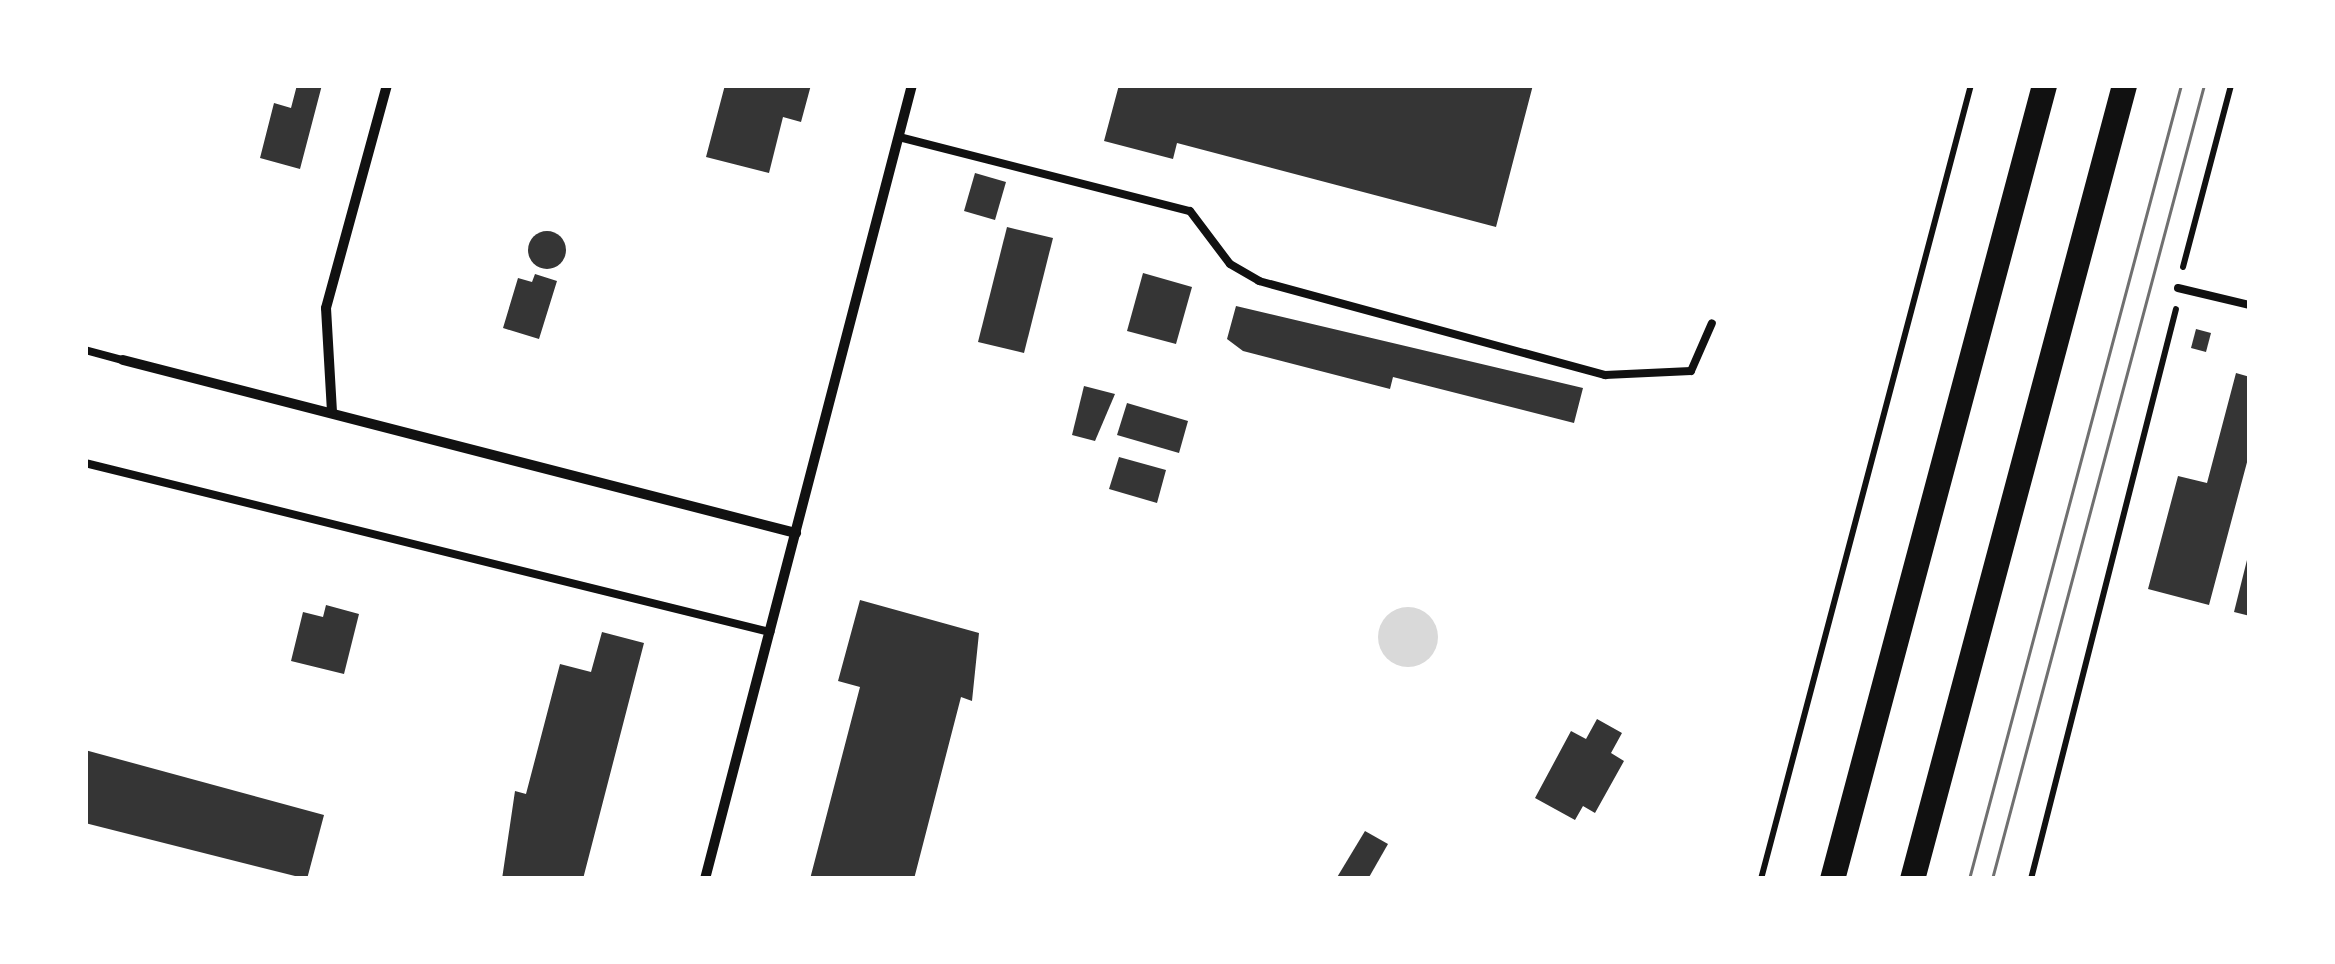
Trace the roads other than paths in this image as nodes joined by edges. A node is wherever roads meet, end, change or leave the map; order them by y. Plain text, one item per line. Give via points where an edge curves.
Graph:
1 (387, 85) edge
2 (912, 85) edge
3 (2044, 85) edge
4 (2124, 85) edge
5 (898, 137) junction
6 (2178, 288) road end
7 (2250, 305) edge
8 (1712, 323) dead end
9 (85, 350) edge
10 (123, 360) joint
11 (332, 412) junction
12 (85, 463) edge
13 (796, 533) junction
14 (770, 632) junction
15 (704, 879) edge
16 (1832, 879) edge
17 (1912, 879) edge

1 - 11 street via 326,308
2 - 5 street
3 - 16 main road
4 - 17 main road
5 - 8 lane via 1190,212 1230,264 1259,281 1605,375 1691,371
5 - 13 street
6 - 7 lane
9 - 10 lane
10 - 11 street
11 - 13 street
12 - 14 lane
13 - 14 street
14 - 15 street

